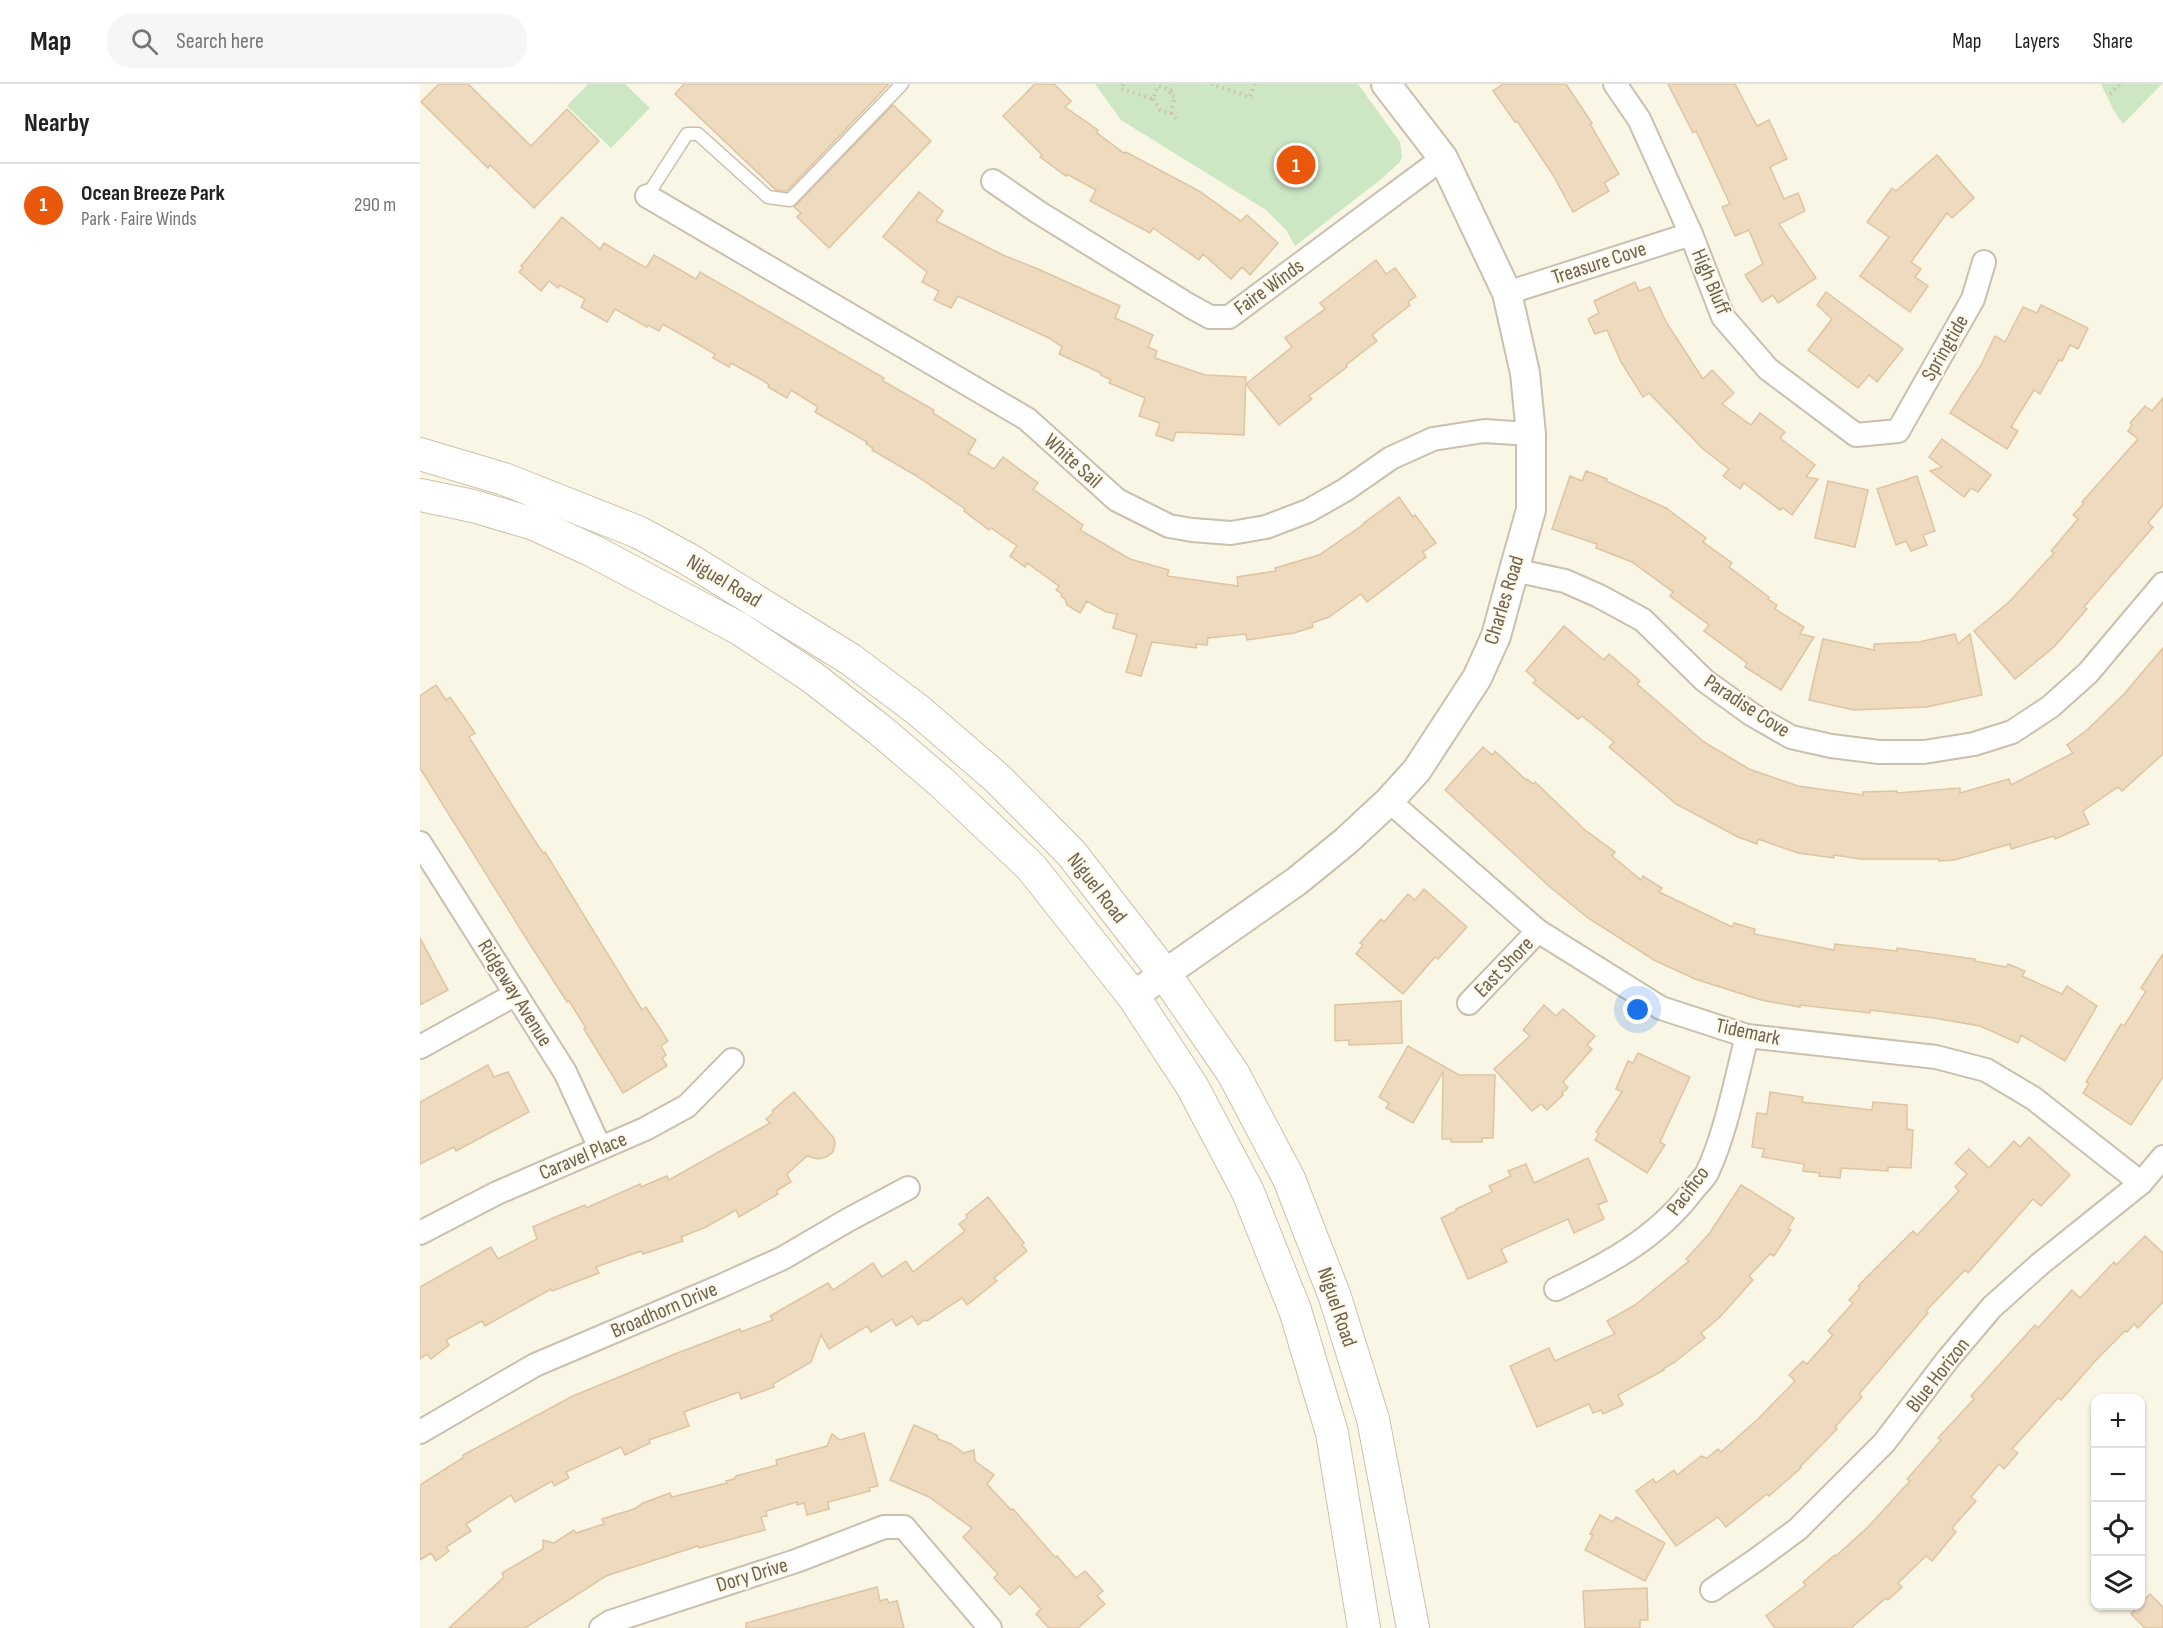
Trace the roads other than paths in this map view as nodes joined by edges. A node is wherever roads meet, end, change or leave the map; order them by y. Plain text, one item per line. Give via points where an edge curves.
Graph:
1 (902, 84) edge
2 (1386, 84) edge
3 (1615, 84) edge
4 (1443, 158) junction
5 (993, 181) dead end
6 (647, 196) joint
7 (1691, 234) junction
8 (1984, 262) dead end
9 (1507, 292) junction
10 (1898, 430) joint
11 (1531, 434) junction
12 (420, 454) edge
13 (420, 495) edge
14 (1514, 570) junction
15 (2163, 584) edge
16 (1389, 801) junction
17 (420, 843) edge
18 (1538, 931) junction
19 (1164, 973) junction
20 (516, 994) junction
21 (1133, 996) junction
22 (1469, 1003) dead end
23 (1747, 1036) junction
24 (420, 1047) edge
25 (732, 1060) dead end
26 (600, 1148) junction
27 (2163, 1157) edge
28 (2141, 1184) junction
29 (908, 1188) dead end
30 (420, 1233) edge
31 (1556, 1290) dead end
32 (420, 1432) edge
33 (1712, 1590) dead end
34 (601, 1628) edge
35 (990, 1628) edge
36 (1364, 1628) edge
37 (1413, 1628) edge

1 - 6 lane via 790,200 768,197 698,134 687,134
2 - 4 street, Charles Road
3 - 7 street, High Bluff via 1639,119
4 - 5 street, Faire Winds via 1229,317 1210,317 1190,306
4 - 9 street, Charles Road
6 - 11 street, White Sail via 1027,419 1117,500 1169,526 1231,533 1266,527 1308,512 1391,458 1433,439 1484,431
7 - 9 street, Treasure Cove
7 - 10 street, High Bluff via 1723,317 1768,369 1856,435
8 - 10 street, Springtide via 1973,299
9 - 11 street, Charles Road via 1525,373
11 - 14 street, Charles Road via 1531,510
12 - 19 main road, Niguel Road via 504,478 638,532 850,660 918,710 998,779 1072,854
13 - 21 main road, Niguel Road via 534,524 584,546 740,629 812,677 941,782 1031,867
14 - 15 street, Paradise Cove via 1565,581 1643,620 1704,680 1791,737 1879,752 1924,752 1974,744 2012,732 2050,707 2088,673
14 - 16 street, Charles Road via 1496,636 1477,678 1416,770
16 - 18 street, Tidemark
16 - 19 street, Charles Road via 1297,880
17 - 20 street, Ridgeway Avenue
18 - 22 street, East Shore
18 - 23 street, Tidemark via 1661,1008
19 - 21 street, Charles Road
19 - 37 main road, Niguel Road via 1233,1073 1289,1179 1335,1297 1373,1419
20 - 24 street
20 - 26 street, Ridgeway Avenue via 564,1072
21 - 36 main road, Niguel Road via 1192,1086 1248,1192 1295,1310 1332,1433
23 - 28 street, Tidemark via 1936,1057 1986,1070 2033,1098
23 - 31 street, Pacifico via 1706,1174 1676,1211 1638,1244
25 - 26 street, Caravel Place via 687,1106
26 - 30 street, Caravel Place via 497,1193
27 - 28 street, Blue Horizon
28 - 33 street, Blue Horizon via 1992,1307 1884,1443 1798,1529
29 - 32 street, Broadhorn Drive via 783,1258 535,1365
34 - 35 street, Dory Drive via 884,1527 904,1527

